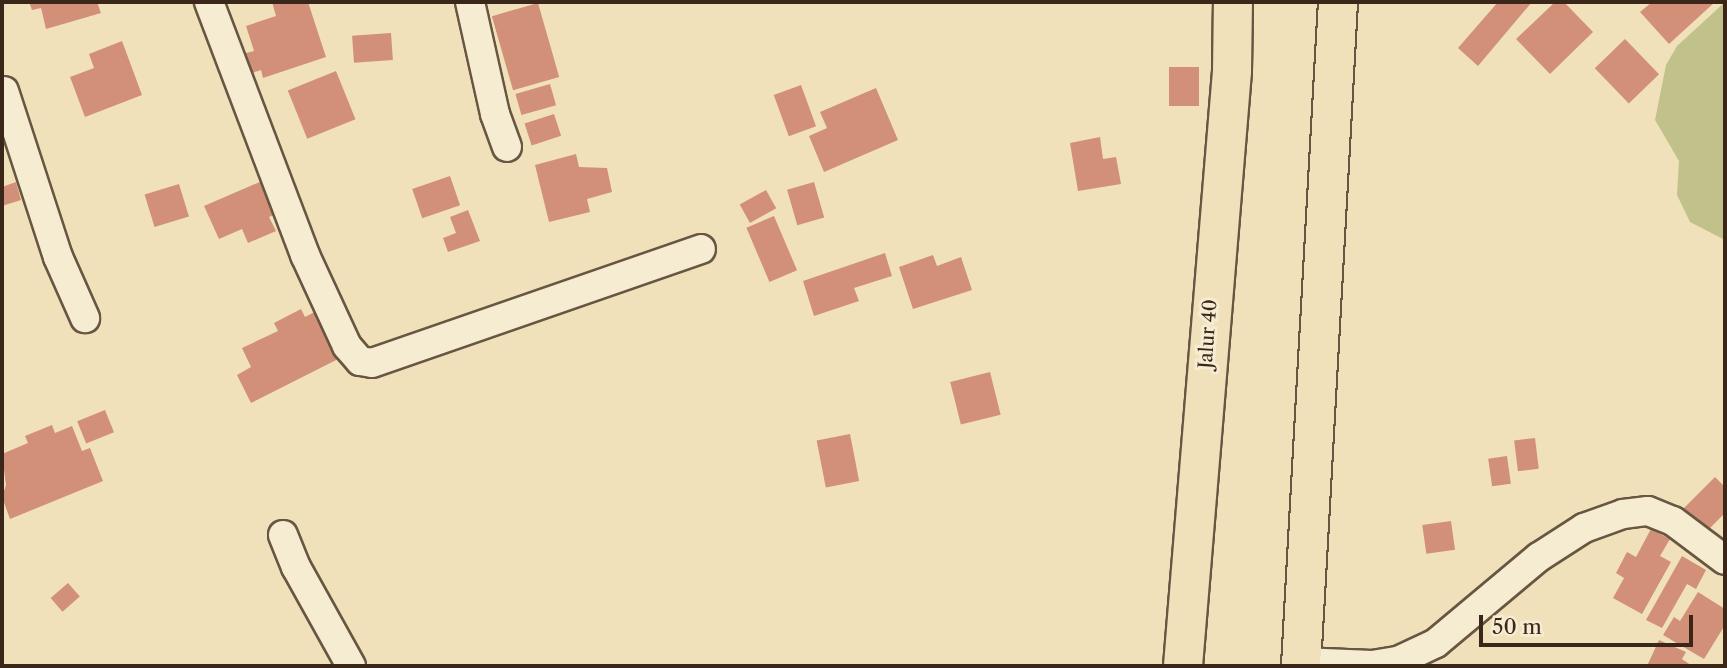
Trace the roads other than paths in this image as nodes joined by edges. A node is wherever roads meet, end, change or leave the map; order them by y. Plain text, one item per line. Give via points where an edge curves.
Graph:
1 (209, 2) edge
2 (470, 2) edge
3 (1233, 2) edge
4 (1338, 2) edge
5 (3, 89) edge
6 (507, 147) dead end
7 (701, 249) dead end
8 (85, 318) dead end
9 (283, 535) dead end
10 (1725, 560) edge
11 (1301, 664) edge
12 (351, 666) edge
13 (1183, 666) edge

1 - 7 street via 305,255 347,346 360,361 372,363
2 - 6 street
3 - 13 highway, Jalur 40 via 1232,71
4 - 11 highway
5 - 8 street via 58,257
9 - 12 street
10 - 11 street via 1673,521 1648,512 1623,514 1573,535 1436,643 1398,661

